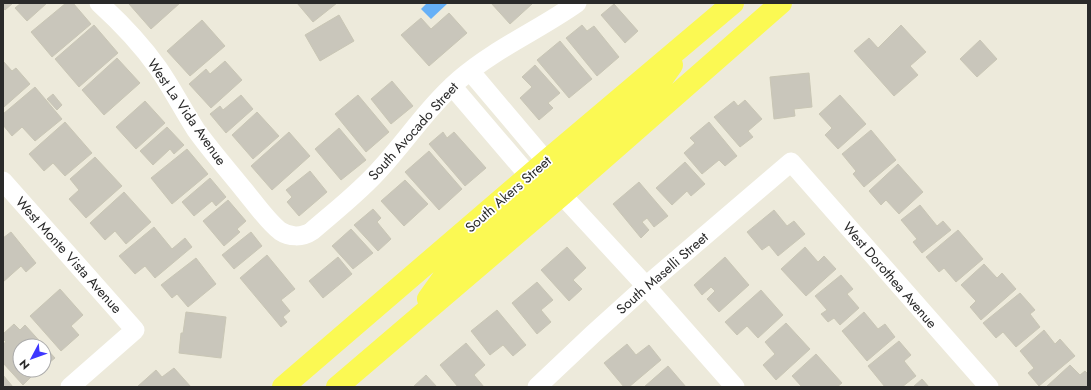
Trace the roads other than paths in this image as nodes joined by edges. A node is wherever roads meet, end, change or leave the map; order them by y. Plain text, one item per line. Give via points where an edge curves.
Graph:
1 (99, 3) edge
2 (577, 3) edge
3 (733, 3) edge
4 (781, 3) edge
5 (689, 40) junction
6 (470, 71) junction
7 (452, 86) junction
8 (513, 122) junction
9 (496, 136) junction
10 (546, 161) junction
11 (791, 162) joint
12 (529, 176) junction
13 (3, 181) edge
14 (562, 195) junction
15 (294, 236) joint
16 (646, 286) junction
17 (412, 323) junction
18 (70, 387) edge
19 (284, 387) edge
20 (336, 387) edge
21 (537, 387) edge
22 (735, 387) edge
23 (989, 387) edge

1 - 15 street, West La Vida Avenue via 148,55 196,130 220,162 274,225 283,233
2 - 6 street, South Avocado Street
3 - 5 main road, South Akers Street
4 - 14 main road
5 - 10 main road, South Akers Street
5 - 14 main road via 652,93 568,167 561,180
6 - 7 street, South Avocado Street
6 - 8 street
7 - 9 street
7 - 15 street, South Avocado Street via 369,180 312,231
8 - 9 street
8 - 10 street
9 - 12 street
10 - 12 main road, South Akers Street
10 - 17 main road via 549,171 540,191 448,270
11 - 16 street, South Maselli Street
11 - 23 street, West Dorothea Avenue
12 - 19 main road, South Akers Street
13 - 18 street, West Monte Vista Avenue via 135,330
14 - 16 street
14 - 17 main road
16 - 21 street, South Maselli Street
16 - 22 street
17 - 20 main road

